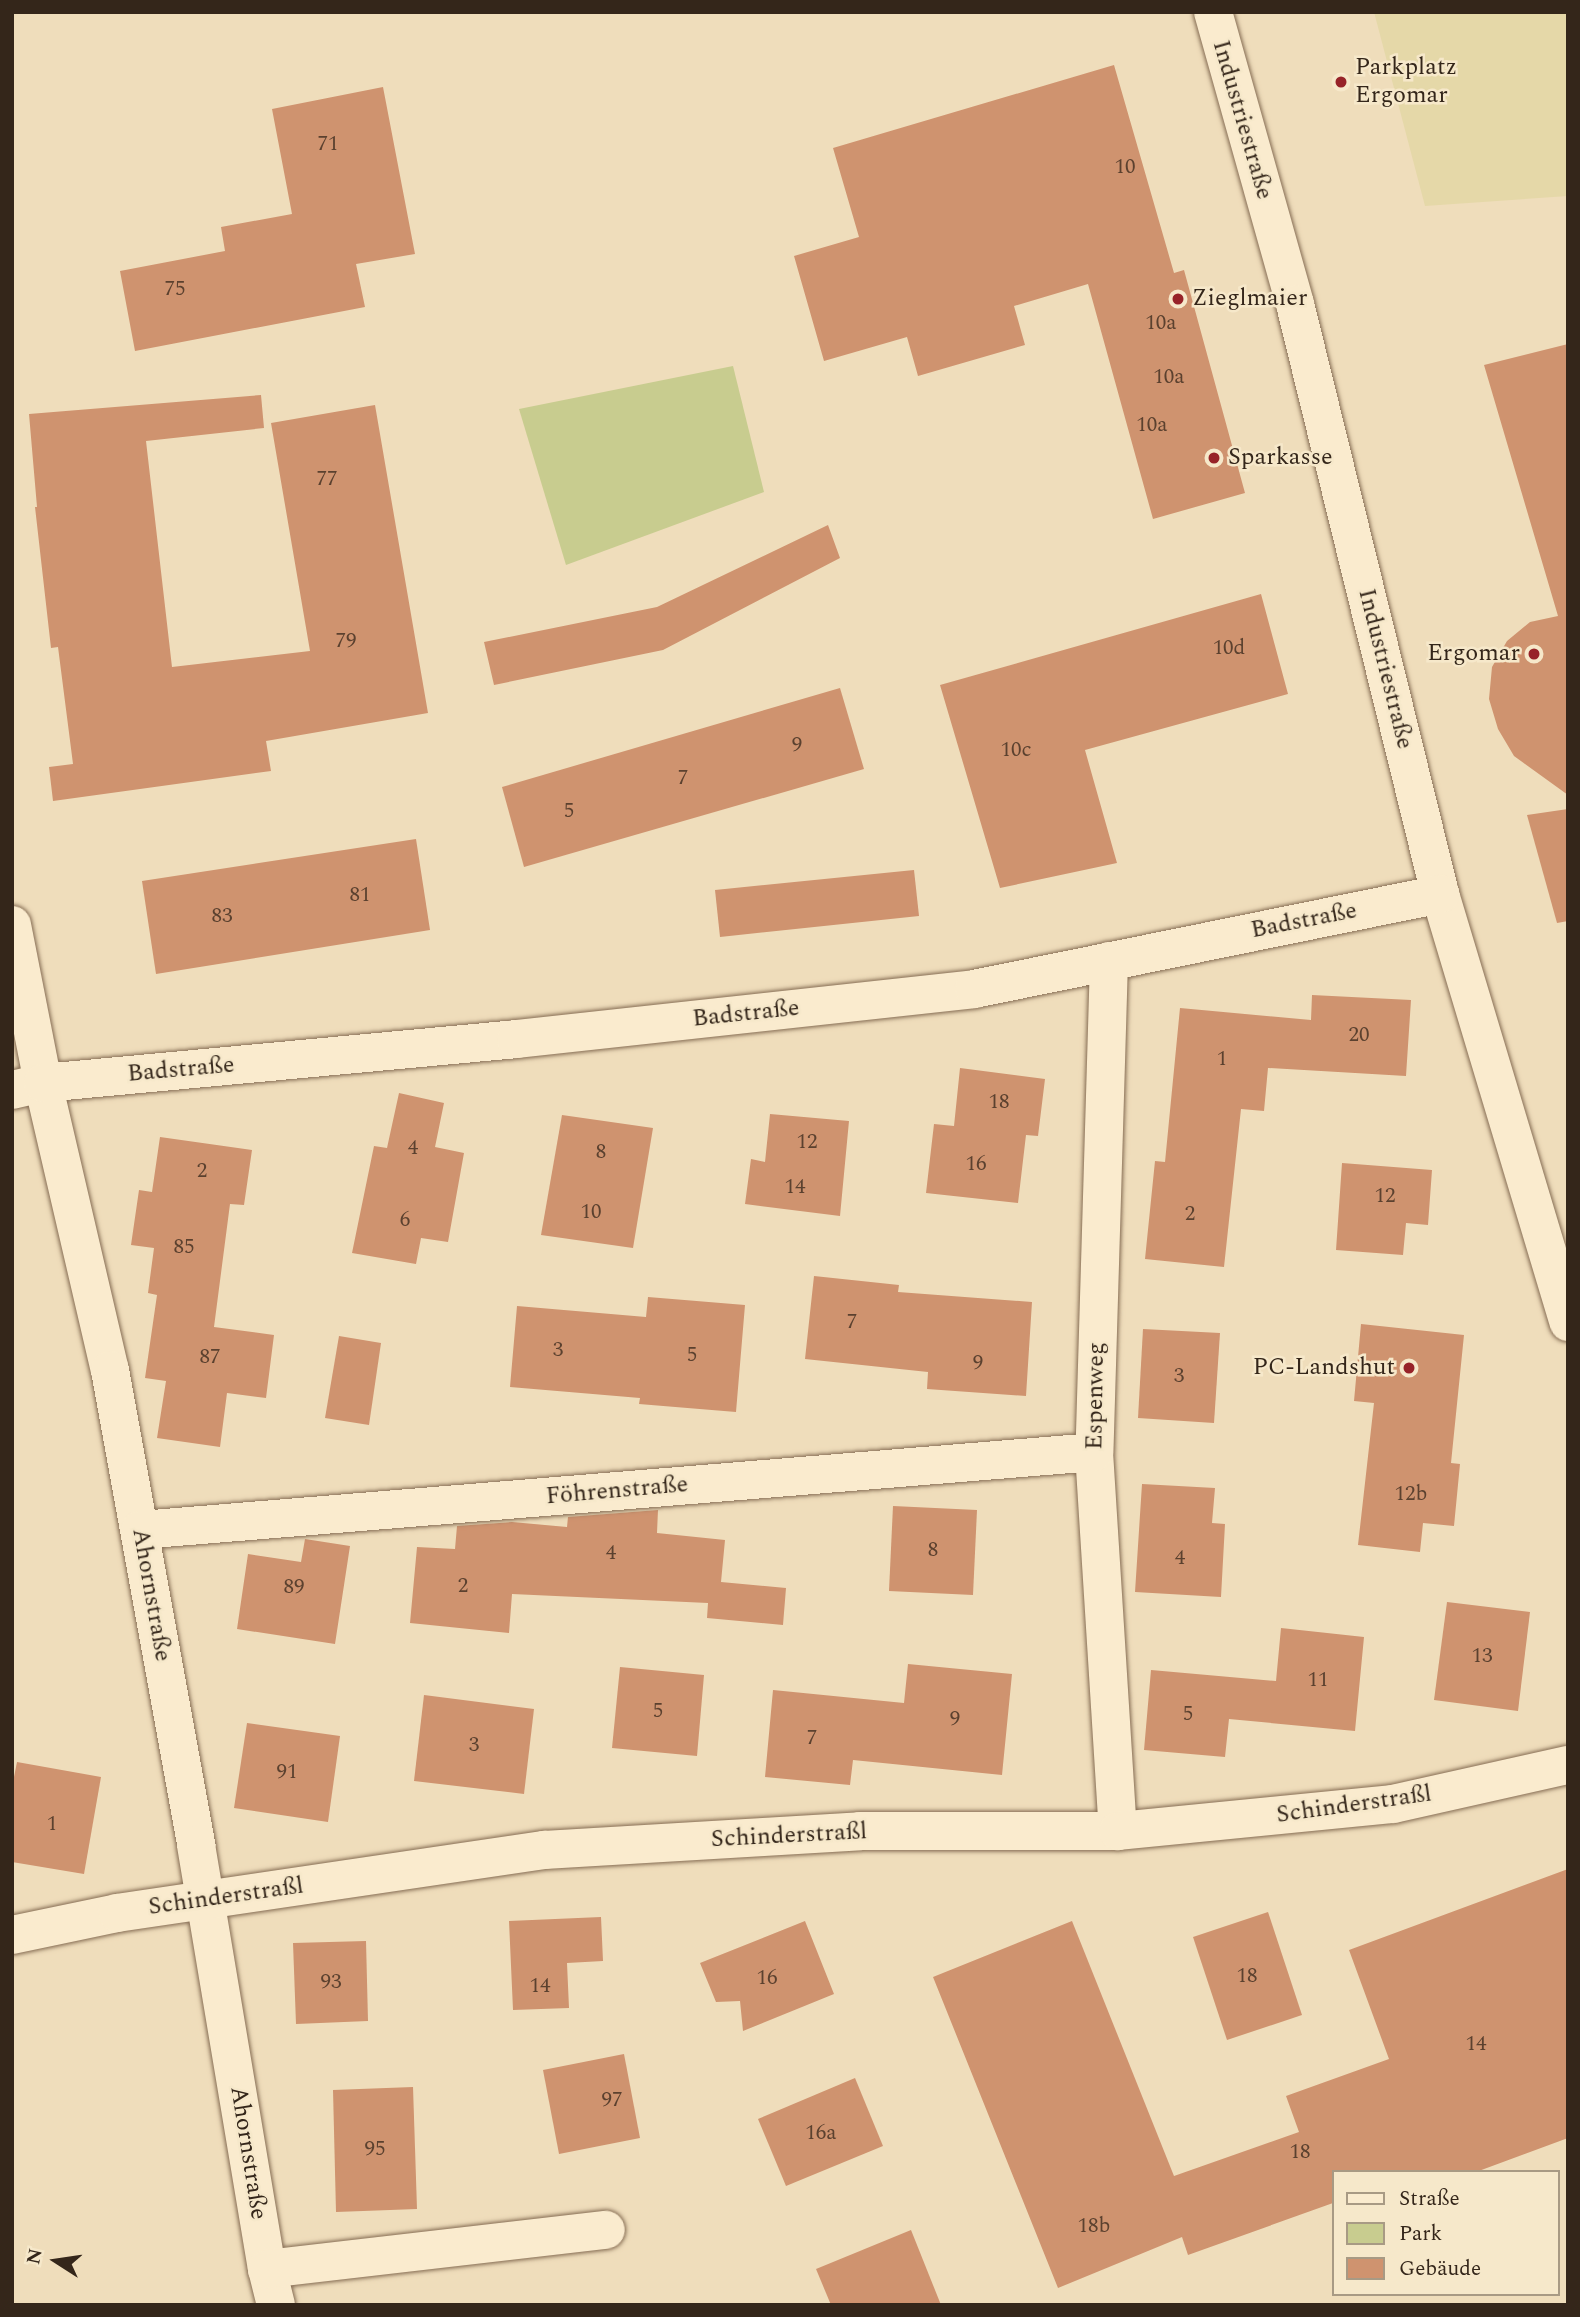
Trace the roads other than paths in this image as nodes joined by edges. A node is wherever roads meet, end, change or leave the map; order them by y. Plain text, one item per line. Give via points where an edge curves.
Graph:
1 (1213, 12) edge
2 (1440, 894) junction
3 (12, 925) edge
4 (1109, 961) junction
5 (28, 1086) edge
6 (1568, 1322) edge
7 (1094, 1452) junction
8 (140, 1530) junction
9 (1568, 1765) edge
10 (1118, 1831) junction
11 (206, 1900) junction
12 (12, 1935) edge
13 (606, 2230) dead end
14 (272, 2287) edge

1 - 2 street, Industriestraße via 1294,304
2 - 4 street, Badstraße
2 - 6 street, Industriestraße
3 - 5 street, Ahornstraße
4 - 5 street, Badstraße via 957,991
4 - 7 street, Espenweg
5 - 8 street, Ahornstraße via 110,1370
7 - 8 street, Föhrenstraße
7 - 10 street, Espenweg
8 - 11 street, Ahornstraße
9 - 10 street, Schinderstraßl via 1393,1804
10 - 11 street, Schinderstraßl via 860,1831 544,1850
11 - 12 street, Schinderstraßl
11 - 14 street, Ahornstraße
13 - 14 street, Ahornstraße

